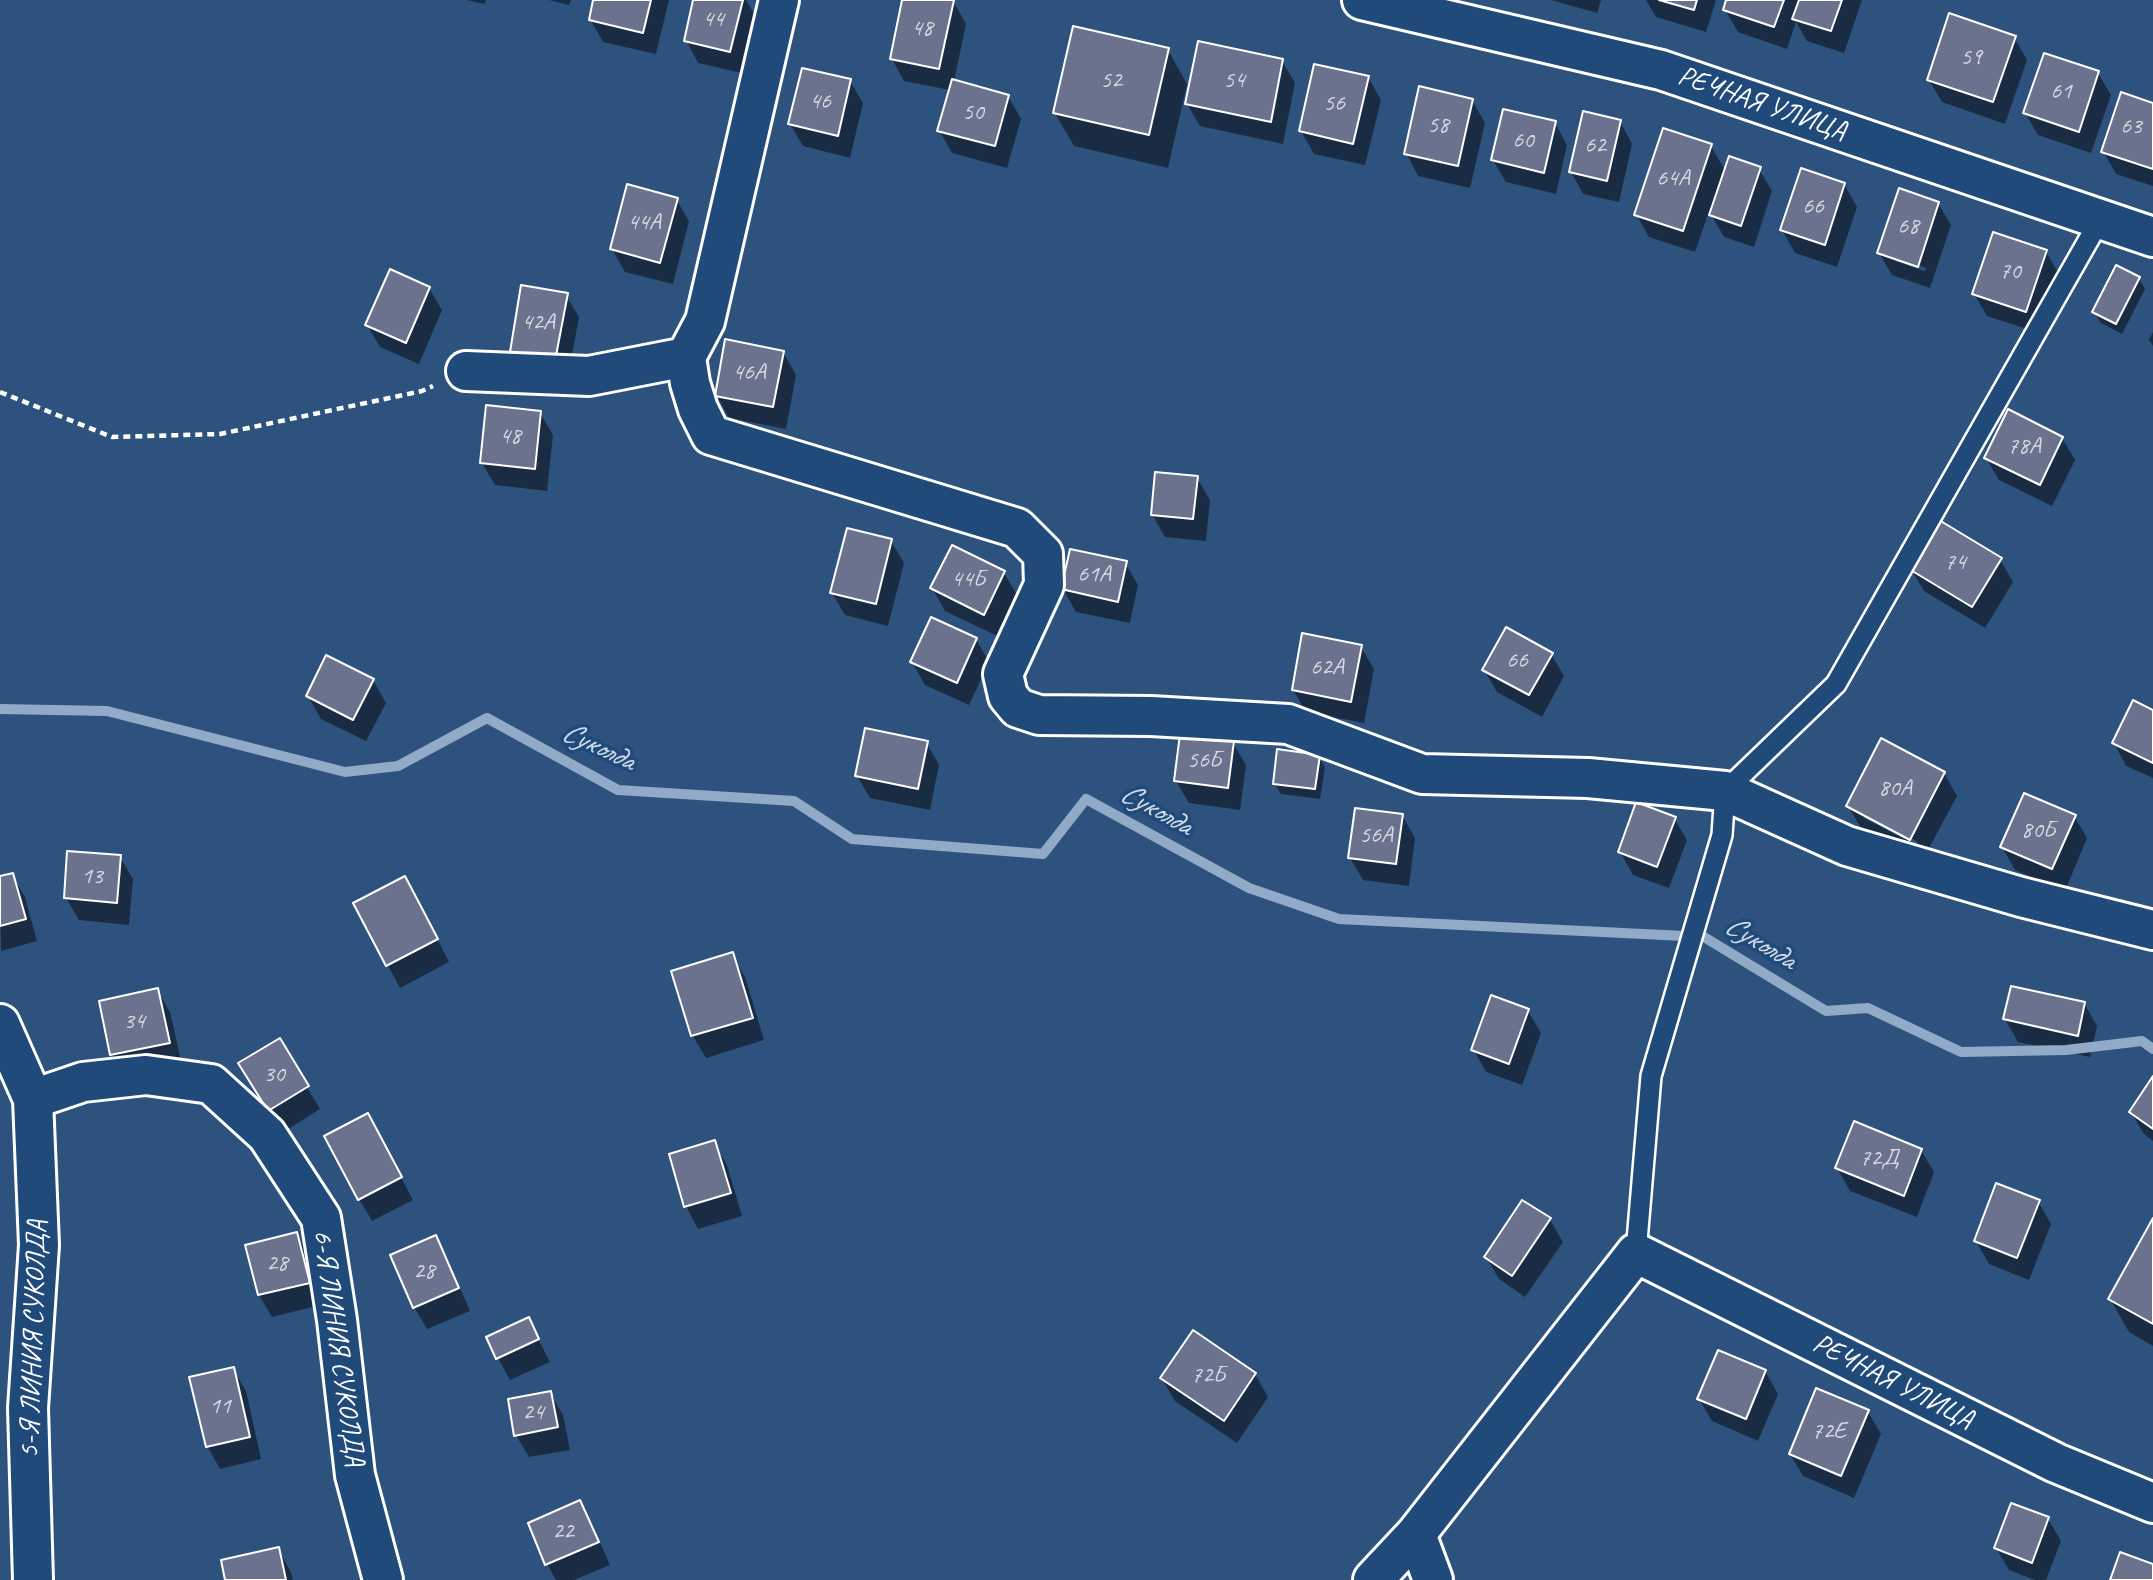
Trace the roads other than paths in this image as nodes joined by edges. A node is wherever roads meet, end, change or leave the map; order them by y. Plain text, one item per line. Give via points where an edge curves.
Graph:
1 (779, 0) edge
2 (1362, 0) edge
3 (2101, 218) junction
4 (2153, 237) edge
5 (686, 357) junction
6 (466, 371) road end
7 (1725, 791) junction
8 (2153, 930) edge
9 (0, 1024) edge
10 (33, 1099) junction
11 (1636, 1254) junction
12 (2153, 1503) edge
13 (1416, 1534) junction
14 (33, 1580) edge
15 (383, 1580) edge
16 (1373, 1580) edge
17 (1433, 1580) edge

1 - 5 street via 705,321
2 - 3 street, РЕЧНАЯ УЛИЦА via 1661,70
3 - 4 street, РЕЧНАЯ УЛИЦА
3 - 7 lane via 1836,684
5 - 6 street via 589,376
5 - 7 street via 698,409 711,435 1017,528 1043,554 1044,585 1003,674 1008,695 1018,708 1039,715 1287,724 1422,774 1588,778
7 - 8 street via 1847,846
7 - 11 lane via 1722,835 1651,1076
9 - 10 street
10 - 14 street, 5-Я ЛИНИЯ СУКОЛДА via 39,1245 28,1408
10 - 15 street, 6-Я ЛИНИЯ СУКОЛДА via 83,1082 146,1075 211,1084 267,1135 321,1217 355,1475
11 - 12 street, РЕЧНАЯ УЛИЦА via 2056,1463
11 - 13 street
13 - 16 street
13 - 17 street

